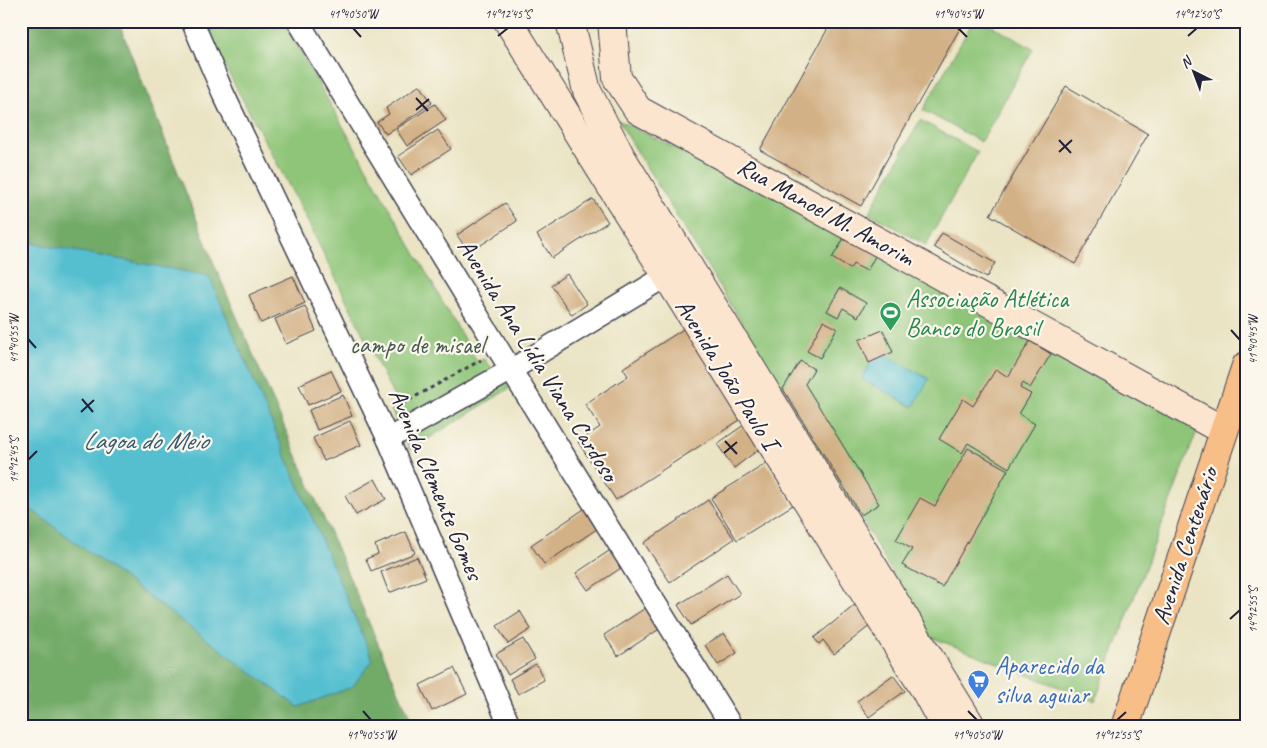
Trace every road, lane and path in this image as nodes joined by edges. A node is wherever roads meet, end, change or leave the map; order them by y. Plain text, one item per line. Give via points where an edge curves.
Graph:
1 (192, 21) edge
2 (298, 21) edge
3 (508, 21) edge
4 (570, 21) edge
5 (612, 21) edge
6 (666, 276) junction
7 (484, 359) dead end
8 (1246, 366) edge
9 (511, 370) junction
10 (391, 410) dead end
11 (1224, 431) junction
12 (388, 439) junction
13 (510, 727) edge
14 (732, 727) edge
15 (945, 727) edge
16 (972, 727) edge
17 (1125, 727) edge

1 - 12 street, Avenida Clemente Gomes
2 - 9 street, Avenida Ana Lídia Viana Cardoso
3 - 6 main road, Avenida João Paulo I
4 - 16 main road, Avenida João Paulo I via 587,91 620,155
5 - 11 main road, Rua Manoel M. Amorim via 617,78 638,110
6 - 9 street
6 - 15 main road, Avenida João Paulo I
7 - 10 path
8 - 11 main road, Avenida Centenário
9 - 12 street
9 - 14 street, Avenida Ana Lídia Viana Cardoso
11 - 17 main road, Avenida Centenário
12 - 13 street, Avenida Clemente Gomes

